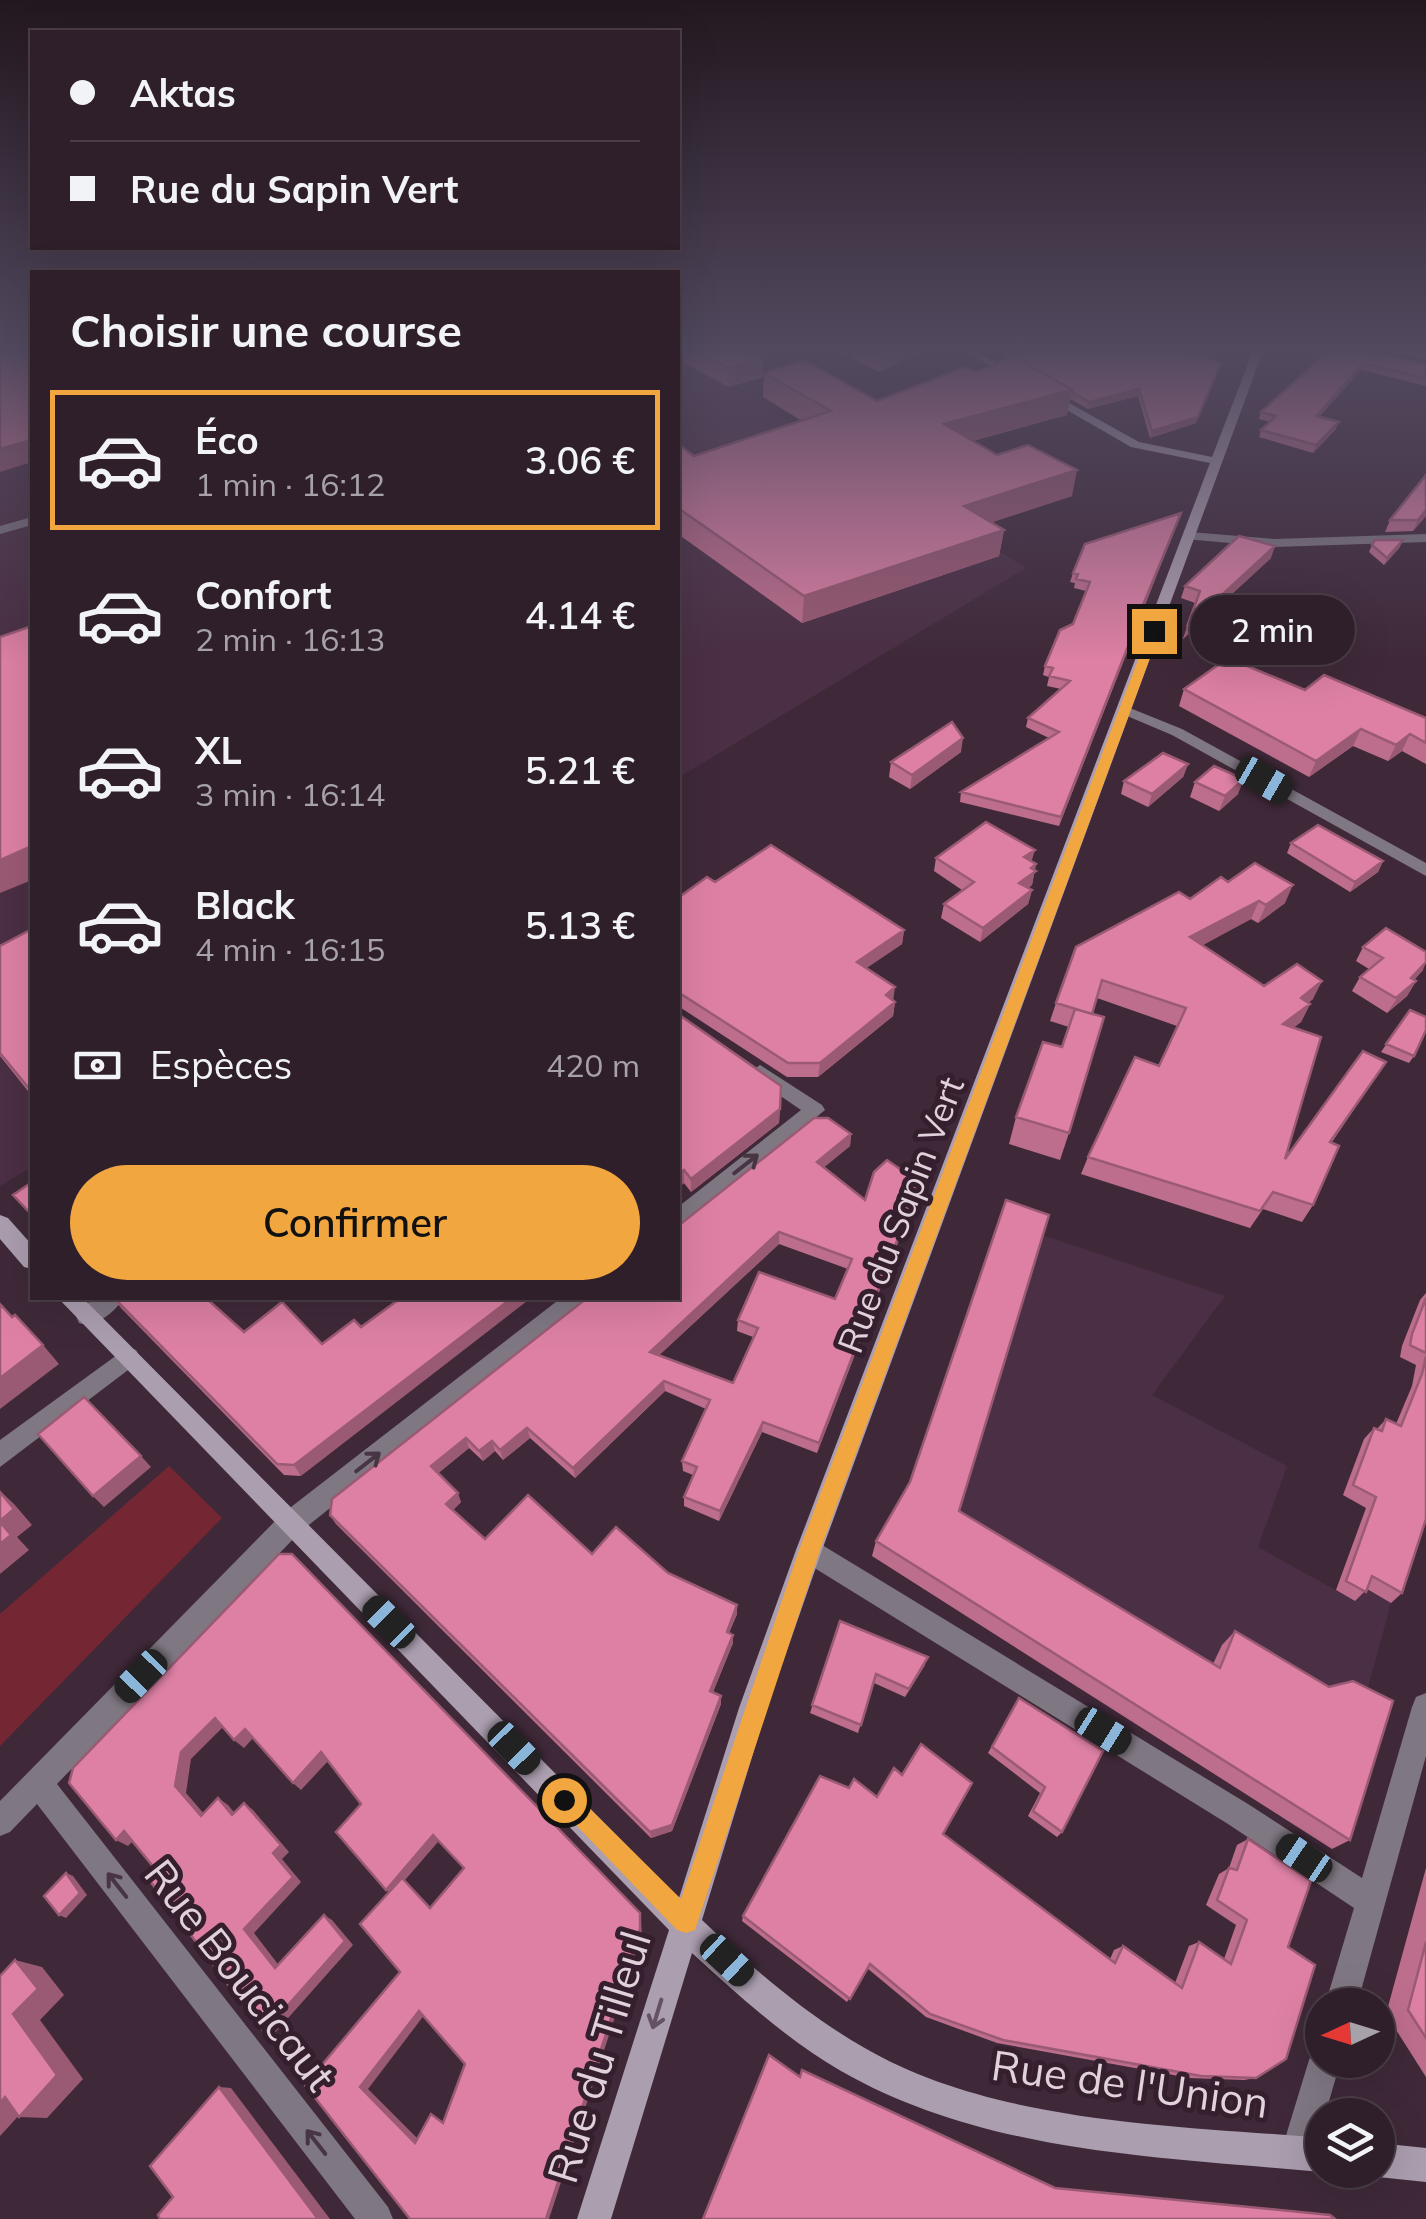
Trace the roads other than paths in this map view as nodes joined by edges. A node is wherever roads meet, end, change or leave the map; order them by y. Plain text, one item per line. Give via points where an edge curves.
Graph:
1 (1186, 455) edge
2 (1218, 455) edge
3 (1216, 461) junction
4 (30, 522) edge
5 (0, 530) edge
6 (1190, 536) junction
7 (1426, 538) edge
8 (1125, 710) junction
9 (1426, 870) edge
10 (739, 1057) edge
11 (680, 1216) edge
12 (0, 1224) edge
13 (30, 1258) edge
14 (104, 1300) edge
15 (574, 1300) edge
16 (78, 1307) edge
17 (128, 1357) junction
18 (0, 1455) edge
19 (291, 1523) junction
20 (809, 1550) junction
21 (1426, 1707) edge
22 (38, 1782) junction
23 (0, 1822) edge
24 (1370, 1902) junction
25 (686, 1921) junction
26 (1345, 1988) edge
27 (1305, 2153) edge
28 (1395, 2162) edge
29 (1426, 2165) edge
30 (376, 2219) edge
31 (594, 2219) edge

1 - 3 street
2 - 3 street, Rue du Sapin Vert
3 - 6 street, Rue du Sapin Vert
4 - 5 street
6 - 7 street via 1274,543
6 - 8 street, Rue du Sapin Vert
8 - 9 street
8 - 20 street, Rue du Sapin Vert
11 -> 10 street via 816,1110
12 - 13 street
14 - 16 street
19 -> 15 street
16 - 17 street, Rue de l'Union
17 - 18 street
17 - 19 street, Rue de l'Union
19 - 22 street
19 - 25 street, Rue de l'Union
20 - 24 street
20 - 25 street, Rue du Sapin Vert
21 - 24 street
22 - 23 street
30 -> 22 street, Rue Boucicaut
24 - 26 street
25 - 27 street, Rue de l'Union via 800,2024 903,2085 1064,2128
25 -> 31 street, Rue du Tilleul
28 - 29 street

